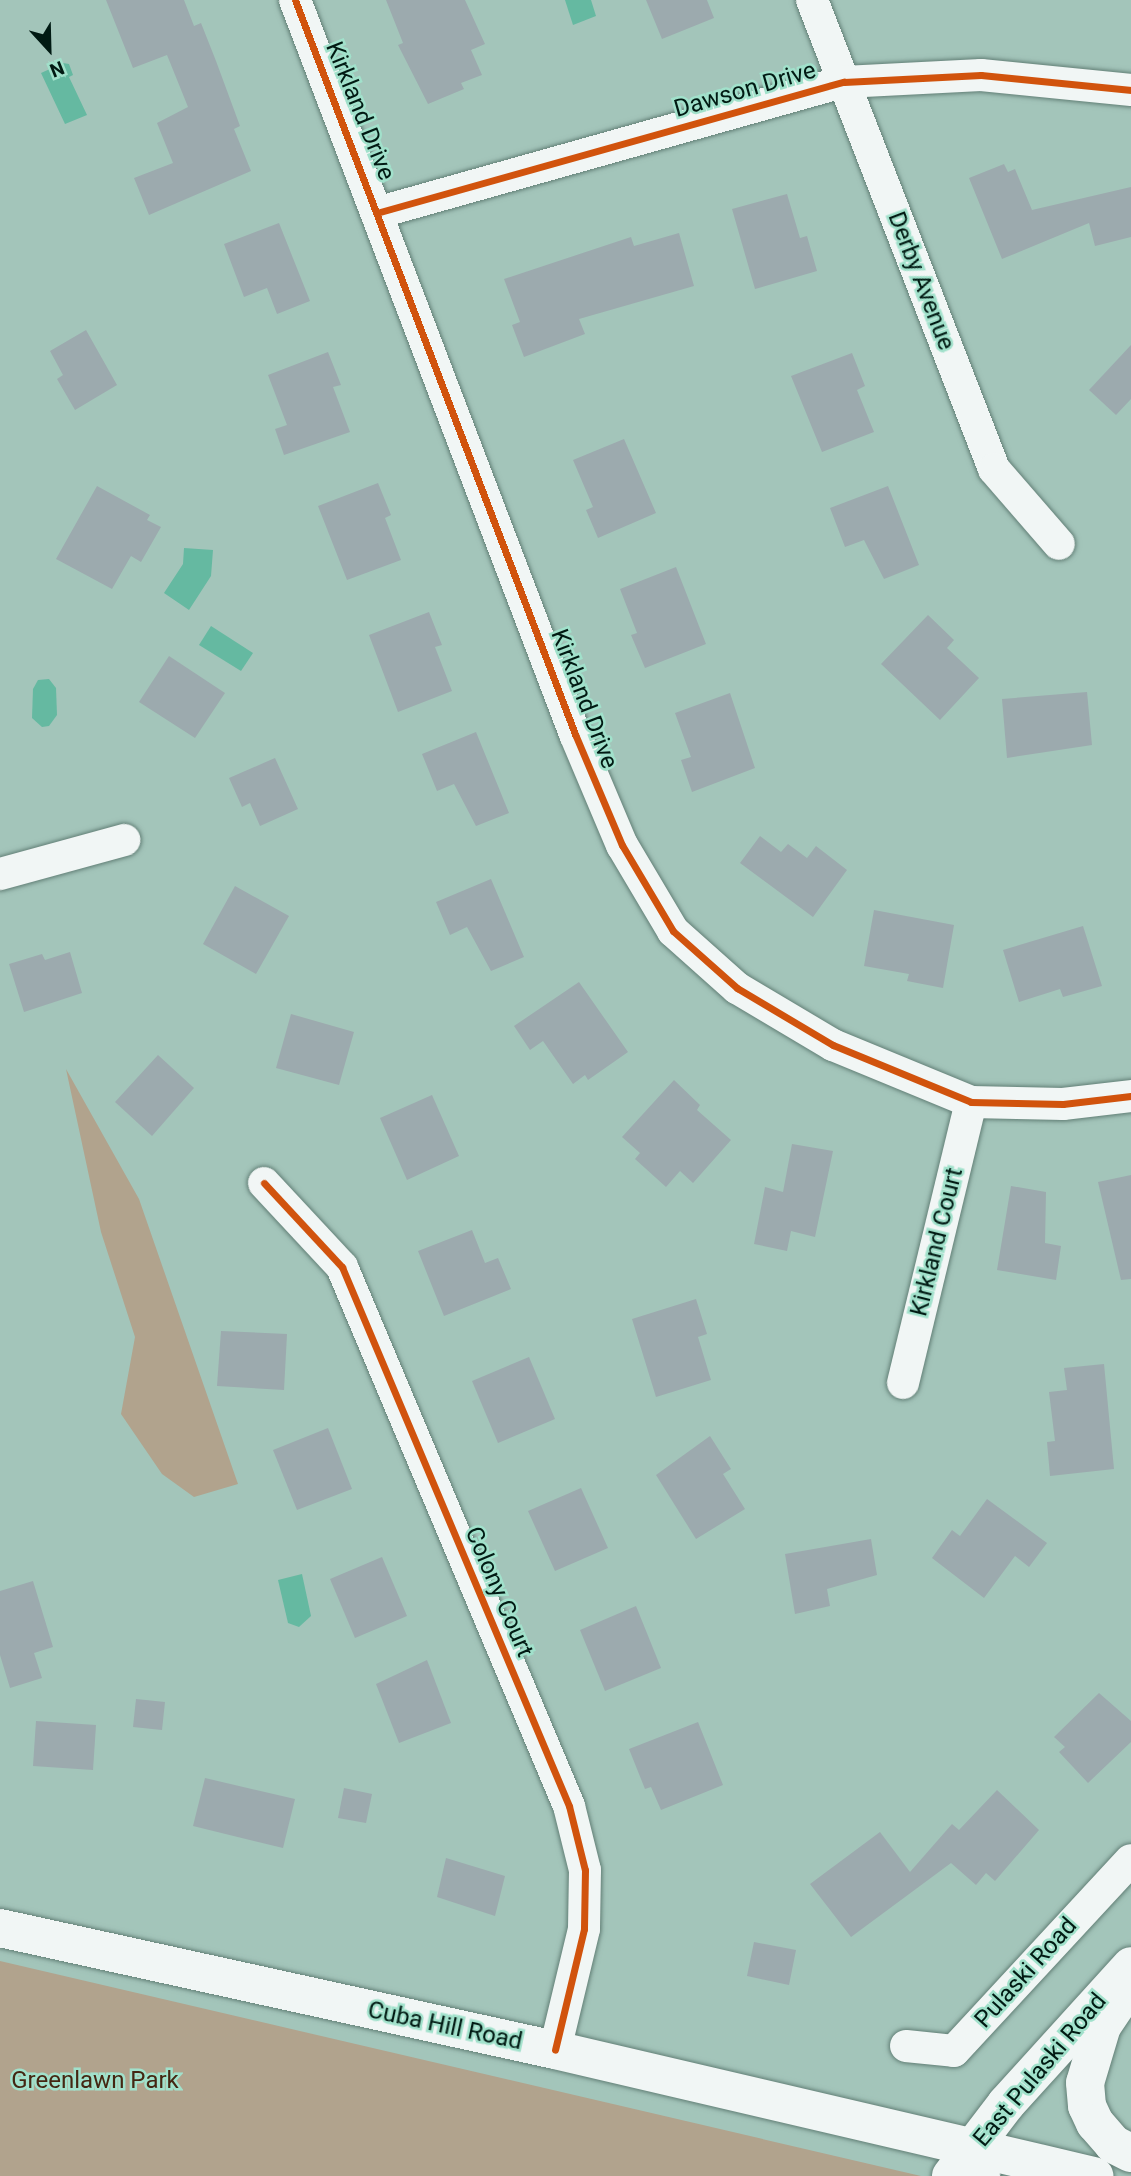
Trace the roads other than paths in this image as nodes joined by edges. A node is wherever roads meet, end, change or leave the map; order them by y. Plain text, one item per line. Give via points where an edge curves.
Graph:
1 (295, 0) edge
2 (812, 0) edge
3 (844, 82) junction
4 (1131, 90) edge
5 (380, 212) junction
6 (1059, 544) dead end
7 (124, 840) dead end
8 (0, 874) edge
9 (1131, 1096) edge
10 (971, 1102) junction
11 (264, 1184) dead end
12 (902, 1383) dead end
13 (1131, 1860) edge
14 (0, 1928) edge
15 (1131, 1966) edge
16 (1131, 1983) edge
17 (906, 2046) dead end
18 (555, 2050) junction
19 (1131, 2153) edge
20 (970, 2167) edge
21 (1094, 2176) edge

1 - 5 street, Kirkland Drive
2 - 3 street, Derby Avenue
3 - 4 street, Dawson Drive via 981,75
3 - 5 street, Dawson Drive
3 - 6 street, Derby Avenue via 993,468
5 - 10 street, Kirkland Drive via 575,734 622,845 673,931 737,988 833,1045
7 - 8 street
9 - 10 street, Kirkland Drive via 1063,1104
10 - 12 street, Kirkland Court
11 - 18 street, Colony Court via 342,1266 569,1806 585,1870 584,1929
13 - 17 street, Pulaski Road via 954,2052
14 - 18 main road, Cuba Hill Road
15 - 20 main road, East Pulaski Road via 1006,2104
16 - 19 main road via 1102,2026 1085,2083 1087,2106 1095,2123 1113,2144
18 - 20 main road, Cuba Hill Road
20 - 21 main road, Cuba Hill Road

